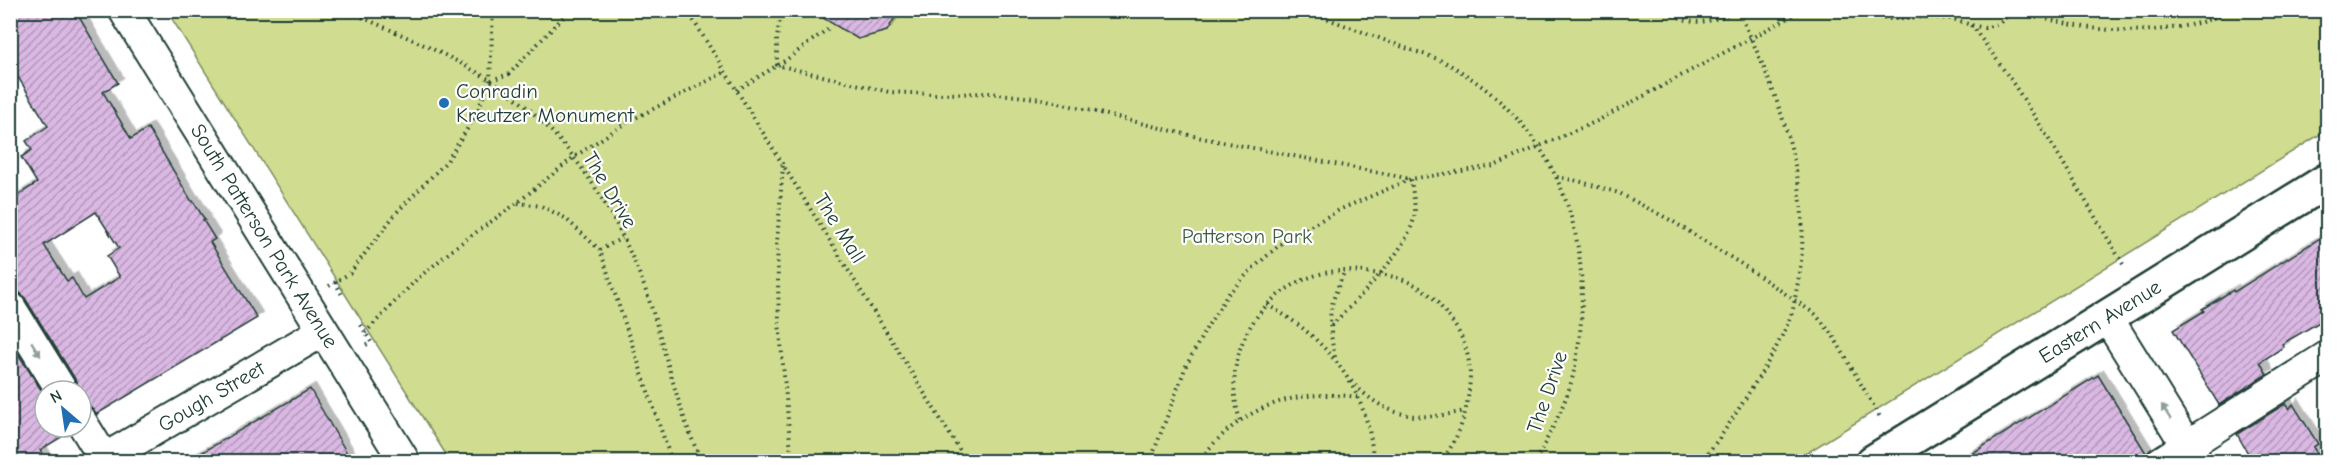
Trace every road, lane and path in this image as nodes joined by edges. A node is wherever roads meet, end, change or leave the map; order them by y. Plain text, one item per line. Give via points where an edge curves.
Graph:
1 (124, 10) edge
2 (346, 10) edge
3 (493, 10) edge
4 (570, 10) edge
5 (687, 10) edge
6 (781, 10) edge
7 (1305, 10) edge
8 (1670, 10) edge
9 (1738, 10) edge
10 (1811, 10) edge
11 (1848, 10) edge
12 (2013, 10) edge
13 (2025, 10) edge
14 (2234, 10) edge
15 (1971, 26) junction
16 (829, 28) dead end
17 (1751, 38) junction
18 (777, 65) junction
19 (725, 72) junction
20 (490, 80) junction
21 (737, 90) junction
22 (1539, 145) junction
23 (574, 157) junction
24 (783, 166) junction
25 (1557, 177) junction
26 (1411, 179) junction
27 (2327, 181) edge
28 (517, 203) junction
29 (622, 238) junction
30 (600, 250) junction
31 (2124, 266) dead end
32 (1345, 271) junction
33 (1380, 274) junction
34 (343, 297) dead end
35 (1794, 300) junction
36 (1267, 305) junction
37 (11, 308) edge
38 (2107, 317) junction
39 (361, 325) dead end
40 (1329, 328) junction
41 (323, 331) junction
42 (365, 333) junction
43 (371, 342) dead end
44 (2328, 356) edge
45 (1335, 358) junction
46 (1346, 376) junction
47 (55, 379) edge
48 (1358, 397) junction
49 (1465, 411) junction
50 (1880, 417) dead end
51 (1240, 420) junction
52 (91, 439) edge
53 (2192, 453) edge
54 (1893, 456) edge
55 (103, 461) edge
56 (405, 462) edge
57 (672, 462) edge
58 (702, 462) edge
59 (792, 462) edge
60 (967, 462) edge
61 (1150, 462) edge
62 (1198, 462) edge
63 (1373, 462) edge
64 (1440, 462) edge
65 (1535, 462) edge
66 (1700, 462) edge
67 (2161, 462) edge

1 - 41 street, South Patterson Park Avenue
2 - 20 path, The Drive
3 - 20 path
4 - 20 path via 509,74
5 - 19 path, The Mall
6 - 18 path
7 - 22 path, The Drive via 1448,64 1513,114
8 - 9 path via 1685,21 1704,23
9 - 17 path
10 - 17 path
11 - 15 path via 1887,19 1953,19
12 - 15 path via 2000,24
13 - 14 path via 2084,27 2146,31 2194,24
15 - 31 path via 2048,136
16 - 18 path
17 - 22 path via 1597,121
17 - 35 path via 1788,135 1800,183 1802,266
18 - 21 path
18 - 26 path via 889,92 990,93 1043,99 1197,137
19 - 21 path, The Mall
19 - 23 path via 624,124
20 - 23 path, The Drive via 526,106
20 - 34 path via 476,115 447,161 396,213 350,273 335,282
21 - 24 path, The Mall
22 - 25 path, The Drive
22 - 26 path via 1494,166
23 - 28 path
23 - 29 path, The Drive
24 - 59 path via 777,241 779,322
24 - 60 path, The Mall
25 - 35 path via 1619,193 1733,258
25 - 65 path, The Drive via 1581,262 1582,315 1575,367 1556,422
26 - 33 path via 1415,212 1410,231
26 - 61 path via 1341,209 1284,241 1228,294 1186,366
27 - 38 main road, Eastern Avenue
28 - 30 path via 541,206 565,218
28 - 42 path via 416,280
29 - 30 path
29 - 58 path, The Drive via 647,295
30 - 57 path
32 - 33 path
32 - 36 path via 1306,278
32 - 40 path via 1329,312
33 - 40 path
33 - 49 path via 1423,289 1462,337 1470,374
35 - 50 path via 1815,314 1832,334
35 - 66 path via 1790,317 1762,372
36 - 45 path via 1299,324
36 - 51 path via 1237,356 1233,374
37 -> 47 street
53 -> 38 street
38 - 54 main road, Eastern Avenue
39 - 42 path
40 - 45 path
41 - 55 street, Gough Street
41 - 56 street, South Patterson Park Avenue
42 - 43 path
44 - 53 street
45 - 46 path
46 - 48 path
46 - 49 path via 1365,395 1404,416
48 - 51 path via 1313,393 1268,406
48 - 63 path
49 - 64 path via 1452,446
51 - 62 path
52 - 55 street
53 - 67 street

